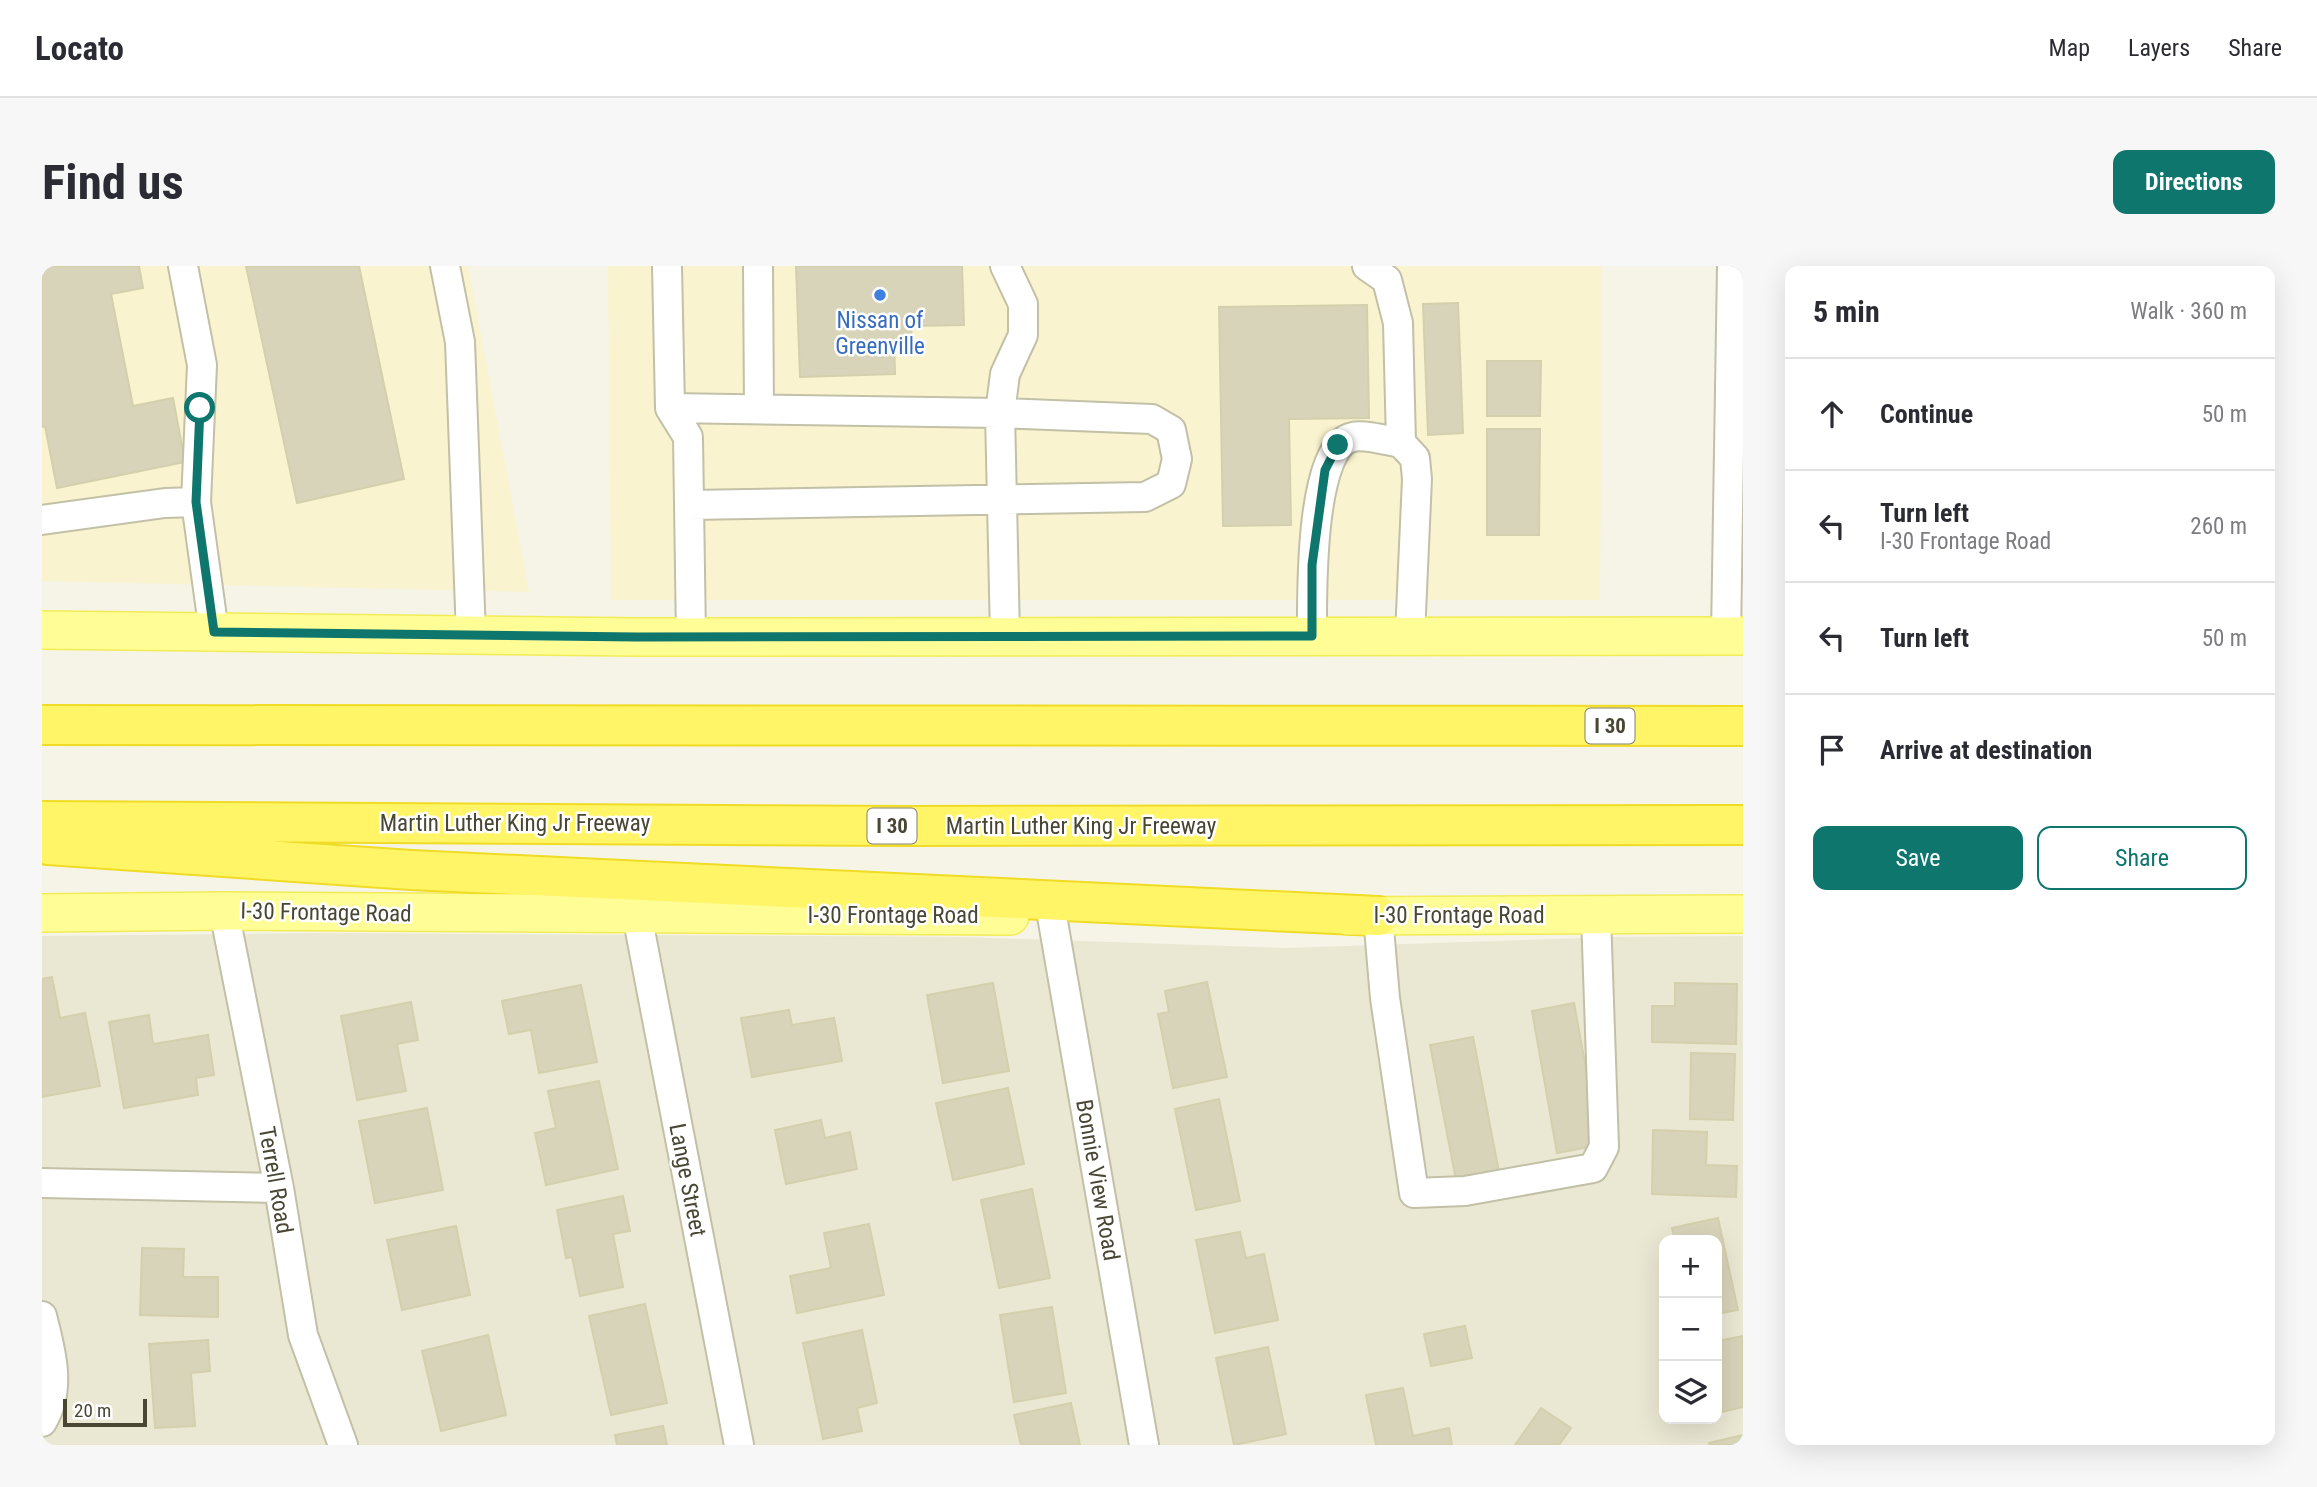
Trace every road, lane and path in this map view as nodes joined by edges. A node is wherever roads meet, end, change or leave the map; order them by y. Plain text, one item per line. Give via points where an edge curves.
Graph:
1 (183, 266) edge
2 (445, 266) edge
3 (667, 266) edge
4 (758, 266) edge
5 (1005, 266) edge
6 (1367, 266) edge
7 (1732, 266) edge
8 (670, 408) junction
9 (759, 409) junction
10 (1000, 413) junction
11 (1401, 443) junction
12 (1002, 500) junction
13 (196, 502) junction
14 (689, 505) junction
15 (42, 520) edge
16 (42, 630) edge
17 (214, 632) junction
18 (471, 635) junction
19 (1410, 635) junction
20 (1005, 636) junction
21 (1312, 636) junction
22 (1735, 636) edge
23 (691, 637) junction
24 (1743, 710) edge
25 (42, 716) edge
26 (42, 725) edge
27 (143, 725) junction
28 (1477, 726) junction
29 (1743, 726) edge
30 (42, 821) edge
31 (1743, 825) edge
32 (42, 845) edge
33 (224, 911) junction
34 (42, 914) edge
35 (1743, 914) edge
36 (637, 915) junction
37 (1596, 915) junction
38 (1052, 916) junction
39 (1378, 916) junction
40 (42, 1183) edge
41 (279, 1188) junction
42 (42, 1316) edge
43 (42, 1422) edge
44 (343, 1445) edge
45 (739, 1445) edge
46 (1144, 1445) edge

1 - 13 street via 202,365
2 - 18 street via 460,342
3 - 8 street
4 - 9 street
5 - 10 street via 1023,304 1023,335 1005,374
6 - 11 street via 1387,280 1398,323
7 - 22 street
8 - 9 street
8 - 14 street via 688,437
9 - 10 street
10 - 12 street
10 - 12 street via 1152,419 1171,429 1177,459 1171,484 1145,497
11 - 19 street via 1415,458 1417,479
11 - 21 street via 1353,436 1338,445 1325,470 1312,565
12 - 14 street
12 - 20 street
13 - 15 street
13 - 17 street
14 - 23 street
16 - 17 main road
17 - 18 main road
18 - 23 main road
19 - 21 main road
19 - 22 main road
20 - 21 main road
20 - 23 main road
24 - 28 highway
25 - 27 highway
26 - 27 highway, I 30
27 - 28 highway, I 30
28 - 29 highway, I 30
30 - 31 highway, Martin Luther King Jr Freeway / I 30
32 - 39 highway via 411,870
33 - 34 main road, I-30 Frontage Road
33 - 36 main road, I-30 Frontage Road
33 - 41 street, Terrell Road
35 - 37 main road, I-30 Frontage Road
36 - 38 main road, I-30 Frontage Road
36 - 45 street, Lange Street
37 - 39 main road, I-30 Frontage Road
37 - 39 street via 1604,1147 1593,1168 1465,1191 1414,1193 1385,998
38 - 39 main road, I-30 Frontage Road
38 - 46 street, Bonnie View Road
40 - 41 street
41 - 44 street, Terrell Road via 303,1335
42 - 43 street via 53,1358 52,1403

